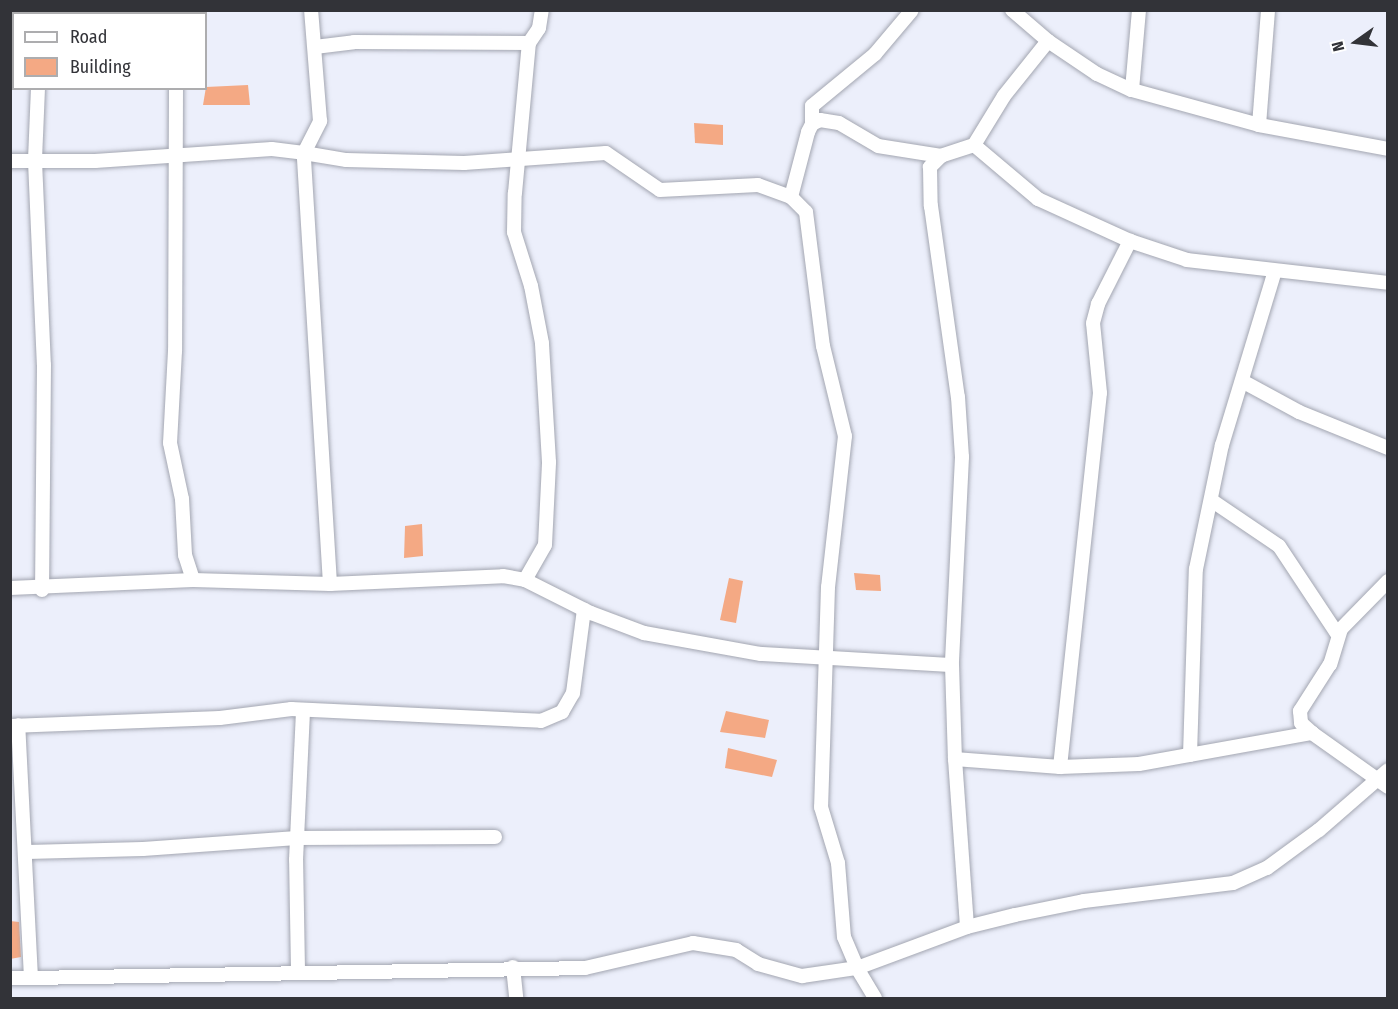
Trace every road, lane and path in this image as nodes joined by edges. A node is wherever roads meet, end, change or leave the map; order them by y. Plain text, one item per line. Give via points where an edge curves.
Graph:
1 (311, 10) edge
2 (542, 10) edge
3 (912, 10) edge
4 (1012, 10) edge
5 (1139, 10) edge
6 (1268, 10) edge
7 (1048, 41) junction
8 (529, 43) junction
9 (315, 47) junction
10 (38, 90) edge
11 (176, 90) edge
12 (1132, 90) junction
13 (812, 124) junction
14 (1259, 124) junction
15 (974, 145) junction
16 (1388, 149) edge
17 (304, 153) junction
18 (176, 155) junction
19 (941, 156) junction
20 (517, 158) junction
21 (10, 161) edge
22 (36, 161) junction
23 (791, 197) junction
24 (1130, 241) junction
25 (1275, 271) junction
26 (1388, 283) edge
27 (1242, 381) junction
28 (1388, 448) edge
29 (1210, 500) junction
30 (193, 580) junction
31 (525, 580) junction
32 (1388, 581) edge
33 (330, 584) junction
34 (10, 588) edge
35 (42, 590) junction
36 (584, 610) junction
37 (1338, 635) junction
38 (828, 659) junction
39 (952, 665) junction
40 (303, 710) junction
41 (14, 726) edge
42 (1312, 733) junction
43 (1190, 755) junction
44 (955, 759) junction
45 (1060, 767) junction
46 (1385, 778) edge
47 (495, 837) dead end
48 (297, 838) junction
49 (27, 852) junction
50 (967, 927) junction
51 (513, 967) junction
52 (857, 968) junction
53 (298, 970) junction
54 (10, 978) edge
55 (31, 978) junction
56 (516, 999) edge
57 (875, 999) edge

1 - 9 street
2 - 8 street via 539,28
3 - 13 street via 875,54 812,106
4 - 7 street
5 - 12 street
6 - 14 street
7 - 12 street via 1096,74
7 - 15 street via 1004,96
8 - 9 street via 354,42
8 - 20 street
9 - 17 street via 320,121
10 - 22 street
11 - 18 street
12 - 14 street
13 - 19 street via 828,120 878,146
13 - 23 street
14 - 16 street
15 - 19 street
15 - 24 street via 1038,199
17 - 18 street via 272,149
17 - 20 street via 407,163
17 - 33 street
18 - 22 street
18 - 30 street via 175,351 170,443 182,499 184,555
19 - 39 street via 930,165 931,206 958,397 962,457
20 - 23 street via 596,151 618,158 660,190 743,183 772,188
20 - 31 street via 514,232 538,321 549,462 545,545
21 - 22 street
22 - 35 street via 44,296
23 - 38 street via 806,212 823,346 845,436 831,541
24 - 25 street via 1187,260
24 - 45 street via 1098,303 1093,323 1100,393
25 - 26 street
25 - 27 street
27 - 28 street via 1299,412
27 - 29 street
29 - 37 street via 1279,546
29 - 43 street via 1194,588
30 - 33 street
30 - 35 street
31 - 33 street via 485,575
31 - 36 street
32 - 37 street
34 - 35 street
36 - 38 street via 644,633 761,654
36 - 40 street via 573,693 562,712 553,718 541,721
37 - 42 street via 1330,664 1300,711 1301,723
38 - 39 street
38 - 52 street via 821,807 838,862 844,937
39 - 44 street
40 - 41 street via 220,718
40 - 48 street
41 - 49 street
42 - 43 street
42 - 46 street
43 - 45 street via 1138,764
44 - 45 street
44 - 50 street
46 - 50 street via 1266,868 1233,883 1084,901
47 - 48 street
48 - 49 street
48 - 53 street
49 - 55 street
50 - 52 street
51 - 52 street via 585,968 693,943 736,950 758,964 802,976
51 - 53 street
51 - 56 street
52 - 57 street
53 - 55 street
54 - 55 street

